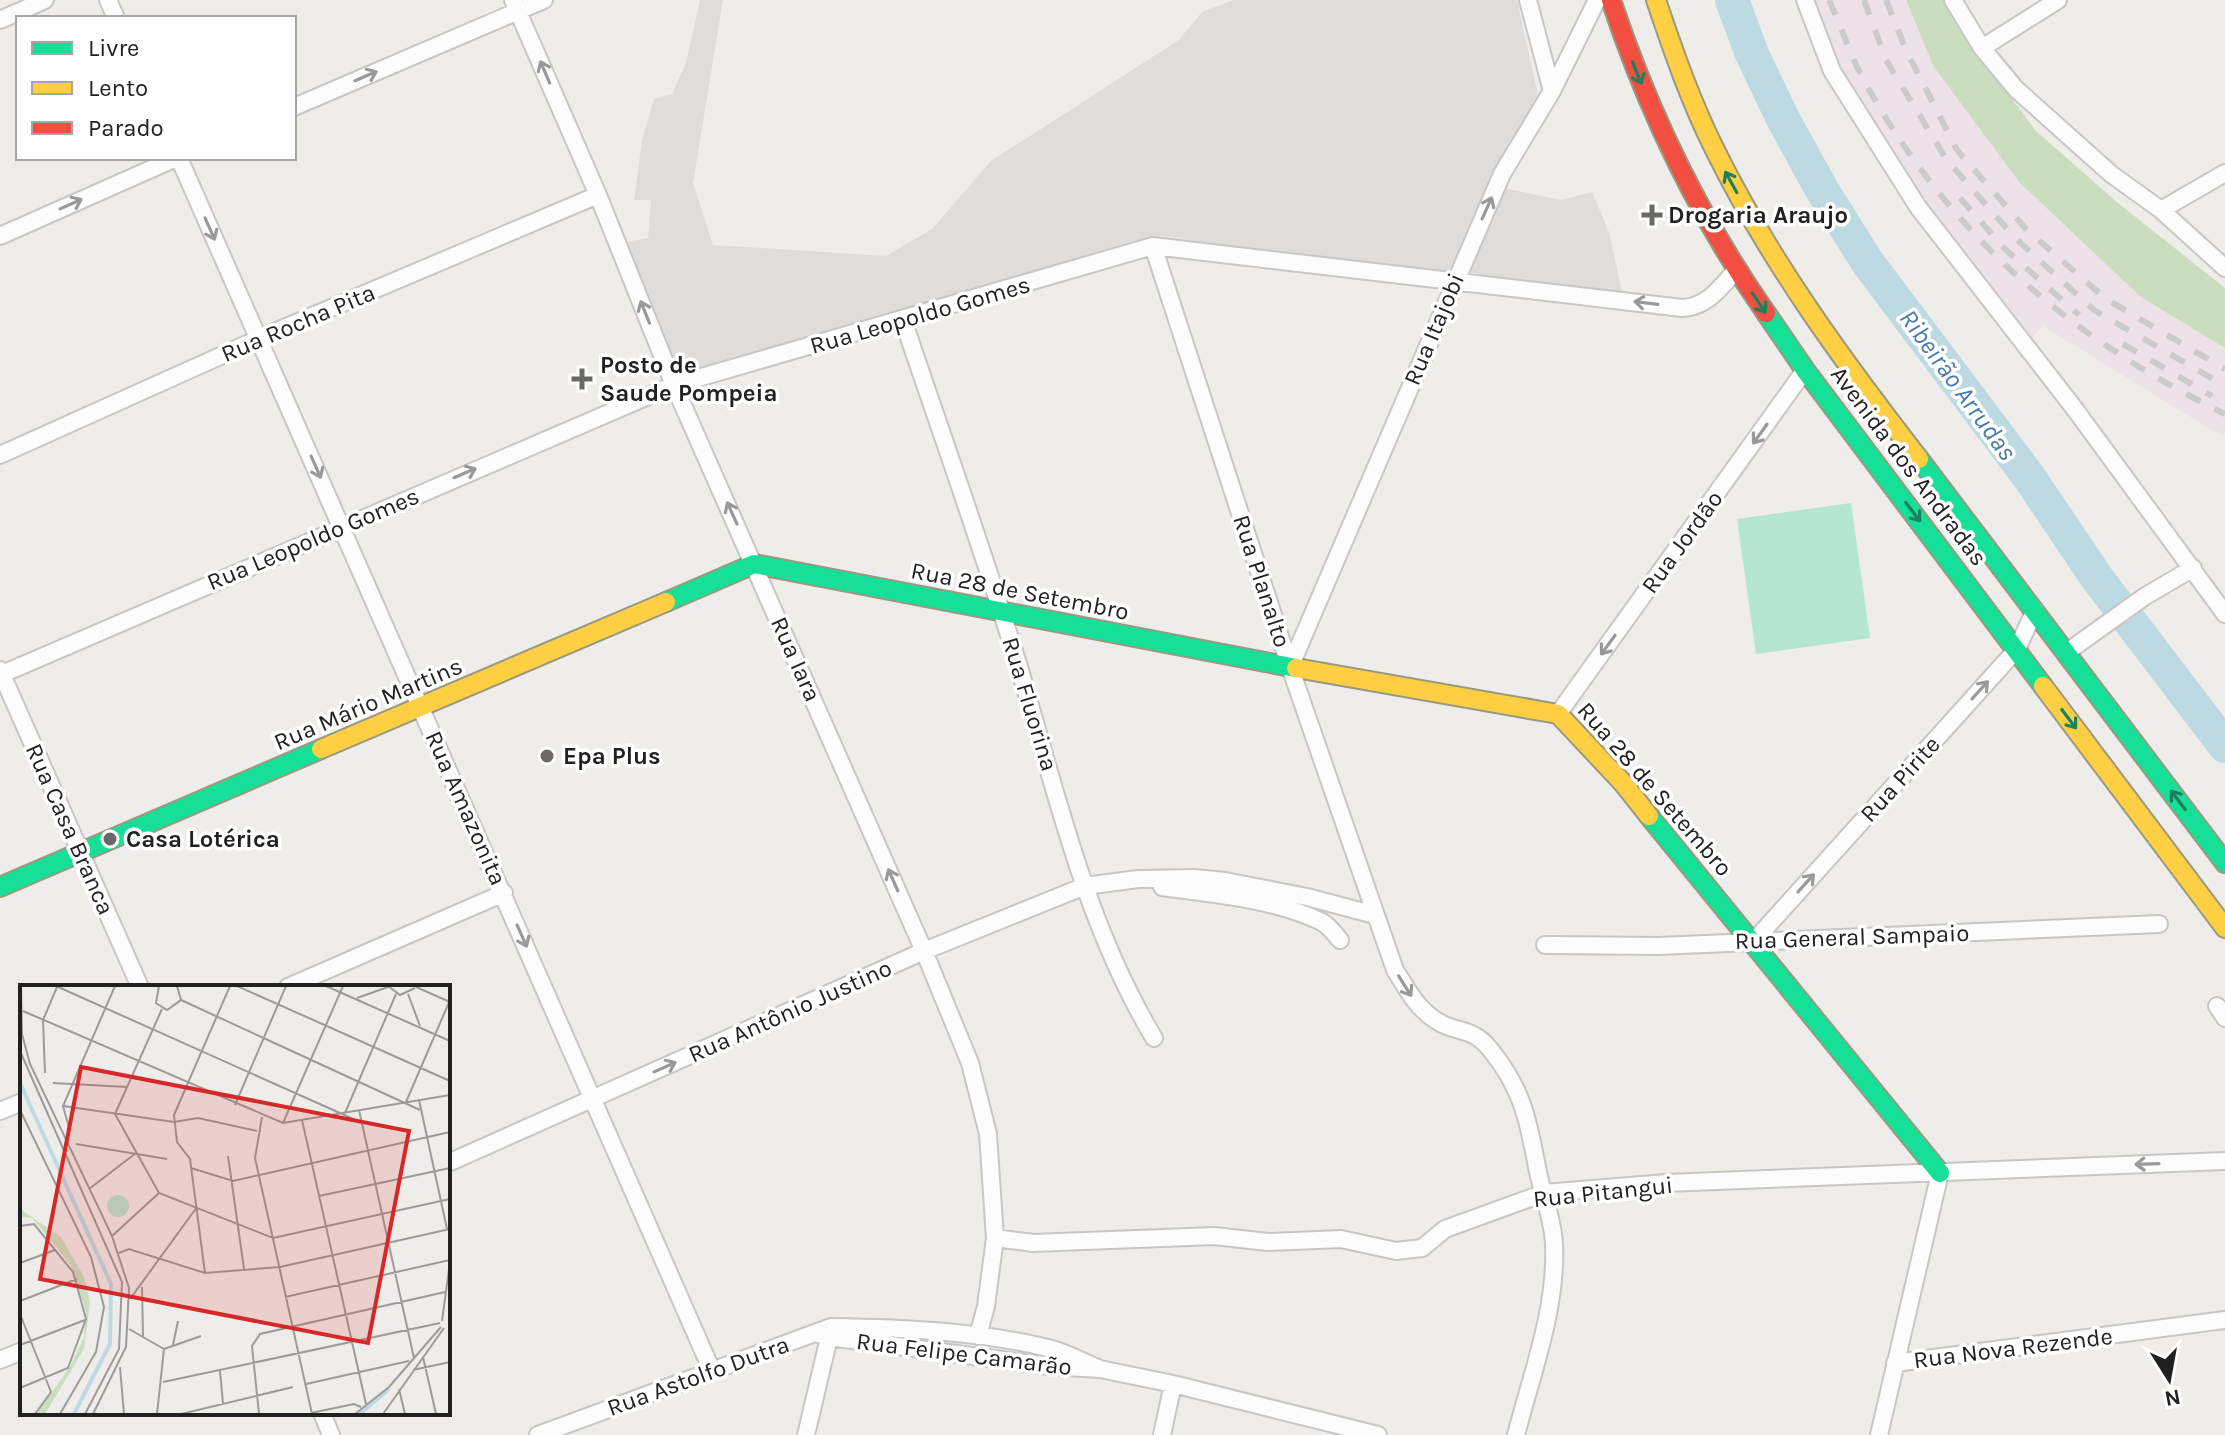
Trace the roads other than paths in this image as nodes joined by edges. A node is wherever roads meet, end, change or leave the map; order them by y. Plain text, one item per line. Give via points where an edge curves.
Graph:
1 (45, 0) edge
2 (544, 0) edge
3 (1528, 0) edge
4 (1597, 0) edge
5 (1611, 0) edge
6 (1656, 0) edge
7 (1805, 0) edge
8 (1953, 0) edge
9 (2058, 0) edge
10 (516, 5) edge
11 (0, 20) edge
12 (1982, 48) junction
13 (1552, 91) junction
14 (296, 106) edge
15 (172, 160) edge
16 (178, 160) edge
17 (2225, 173) edge
18 (598, 195) junction
19 (2161, 210) junction
20 (0, 236) edge
21 (1153, 246) junction
22 (2225, 268) edge
23 (1736, 270) junction
24 (1455, 280) junction
25 (903, 320) junction
26 (258, 339) junction
27 (1837, 349) junction
28 (1805, 370) junction
29 (674, 385) junction
30 (0, 455) edge
31 (342, 526) junction
32 (754, 564) junction
33 (2193, 568) junction
34 (2035, 610) junction
35 (1002, 612) junction
36 (2225, 614) edge
37 (2072, 648) junction
38 (2017, 649) junction
39 (1290, 667) junction
40 (1, 673) edge
41 (422, 708) junction
42 (1558, 714) junction
43 (79, 852) junction
44 (2225, 863) edge
45 (1138, 879) junction
46 (1085, 886) junction
47 (0, 887) edge
48 (504, 893) junction
49 (1375, 915) junction
50 (2159, 924) dead end
51 (2225, 928) edge
52 (1340, 940) dead end
53 (1754, 941) junction
54 (1545, 945) dead end
55 (924, 951) junction
56 (139, 985) edge
57 (293, 985) edge
58 (1154, 1038) dead end
59 (594, 1099) junction
60 (20, 1103) edge
61 (0, 1111) edge
62 (2225, 1161) edge
63 (450, 1162) edge
64 (1940, 1173) junction
65 (1544, 1193) junction
66 (995, 1238) junction
67 (2225, 1320) edge
68 (825, 1332) junction
69 (978, 1336) junction
70 (20, 1352) edge
71 (0, 1360) edge
72 (1895, 1363) junction
73 (1100, 1369) junction
74 (712, 1371) junction
75 (1173, 1384) junction
76 (323, 1415) edge
77 (334, 1433) edge
78 (538, 1435) edge
79 (806, 1435) edge
80 (1162, 1435) edge
81 (1378, 1435) edge
82 (1516, 1435) edge
83 (1879, 1435) edge

1 - 11 street
2 - 10 street
3 - 13 street
4 - 13 street, Rua Itajobi
5 -> 23 street, Avenida dos Andradas via 1678,167
27 -> 6 street, Avenida dos Andradas via 1768,248 1714,151
7 - 33 street via 1832,71 1918,207
8 - 12 street
9 - 12 street
14 -> 10 street
18 -> 10 street, Rua Iara
12 - 19 street via 2048,118
24 -> 13 street, Rua Itajobi via 1502,174
20 -> 15 street
16 -> 26 street, Rua Amazonita
17 - 19 street
18 - 26 street, Rua Rocha Pita
29 -> 18 street, Rua Iara
19 - 22 street
21 - 24 street, Rua Leopoldo Gomes
21 - 25 street, Rua Leopoldo Gomes
21 - 39 street, Rua Planalto
23 -> 24 street, Rua Leopoldo Gomes via 1695,307
23 -> 28 street, Avenida dos Andradas
24 - 39 street, Rua Itajobi
25 - 29 street, Rua Leopoldo Gomes
25 - 35 street, Rua Fluorina
26 - 30 street, Rua Rocha Pita
26 -> 31 street, Rua Amazonita
27 - 28 street via 1815,354
27 - 34 street, Avenida dos Andradas
28 -> 38 street, Avenida dos Andradas
28 -> 42 street, Rua Jordão
31 -> 29 street, Rua Leopoldo Gomes
32 -> 29 street, Rua Iara
31 - 40 street, Rua Leopoldo Gomes
31 - 41 street, Rua Amazonita
32 - 35 street, Rua 28 de Setembro
32 - 41 street, Rua Mário Martins
55 -> 32 street, Rua Iara
33 - 36 street
33 - 37 street
34 - 37 street, Avenida dos Andradas
34 - 38 street, Rua Pirite
35 - 39 street, Rua 28 de Setembro
35 - 46 street, Rua Fluorina
44 -> 37 street, Avenida dos Andradas
38 -> 51 street, Avenida dos Andradas
53 -> 38 street, Rua Pirite
39 - 42 street, Rua 28 de Setembro
39 - 49 street, Rua Planalto
40 - 43 street, Rua Casa Branca
41 - 43 street, Rua Mário Martins
41 - 48 street, Rua Amazonita
42 - 53 street, Rua 28 de Setembro via 1622,782
43 - 47 street, Rua Mário Martins
43 - 56 street, Rua Casa Branca
45 - 46 street, Rua Antônio Justino
45 - 49 street, Rua Antônio Justino via 1225,881
45 - 52 street, Rua Antônio Justino via 1281,909 1325,923
46 - 55 street, Rua Antônio Justino
46 - 58 street, Rua Fluorina via 1127,993
48 - 57 street
48 -> 59 street, Rua Amazonita
49 -> 65 street via 1395,970 1415,1001 1439,1023 1481,1038 1505,1070 1532,1131
50 - 53 street, Rua General Sampaio
53 - 54 street, Rua General Sampaio
53 - 64 street, Rua 28 de Setembro
59 -> 55 street, Rua Antônio Justino
55 - 66 street, Rua Iara via 970,1063 988,1134
59 - 63 street, Rua Antônio Justino
59 - 74 street, Rua Amazonita
60 - 61 street
62 -> 64 street, Rua Pitangui
64 - 65 street, Rua Pitangui
64 - 72 street
65 - 66 street, Rua Pitangui via 1445,1229 1422,1248 1396,1251 1341,1239 1268,1242 1214,1236 1033,1243
65 - 82 street via 1554,1241 1553,1285
66 - 69 street, Rua Iara
67 - 72 street, Rua Nova Rezende
68 - 69 street, Rua Felipe Camarão via 872,1327
68 - 73 street, Rua Felipe Camarão
68 - 74 street, Rua Astolfo Dutra
68 - 79 street
69 - 73 street, Rua Felipe Camarão via 1051,1348
70 - 71 street
72 - 83 street
73 - 75 street, Rua Felipe Camarão
74 - 78 street, Rua Astolfo Dutra
75 - 80 street
75 - 81 street, Rua Felipe Camarão
76 - 77 street

